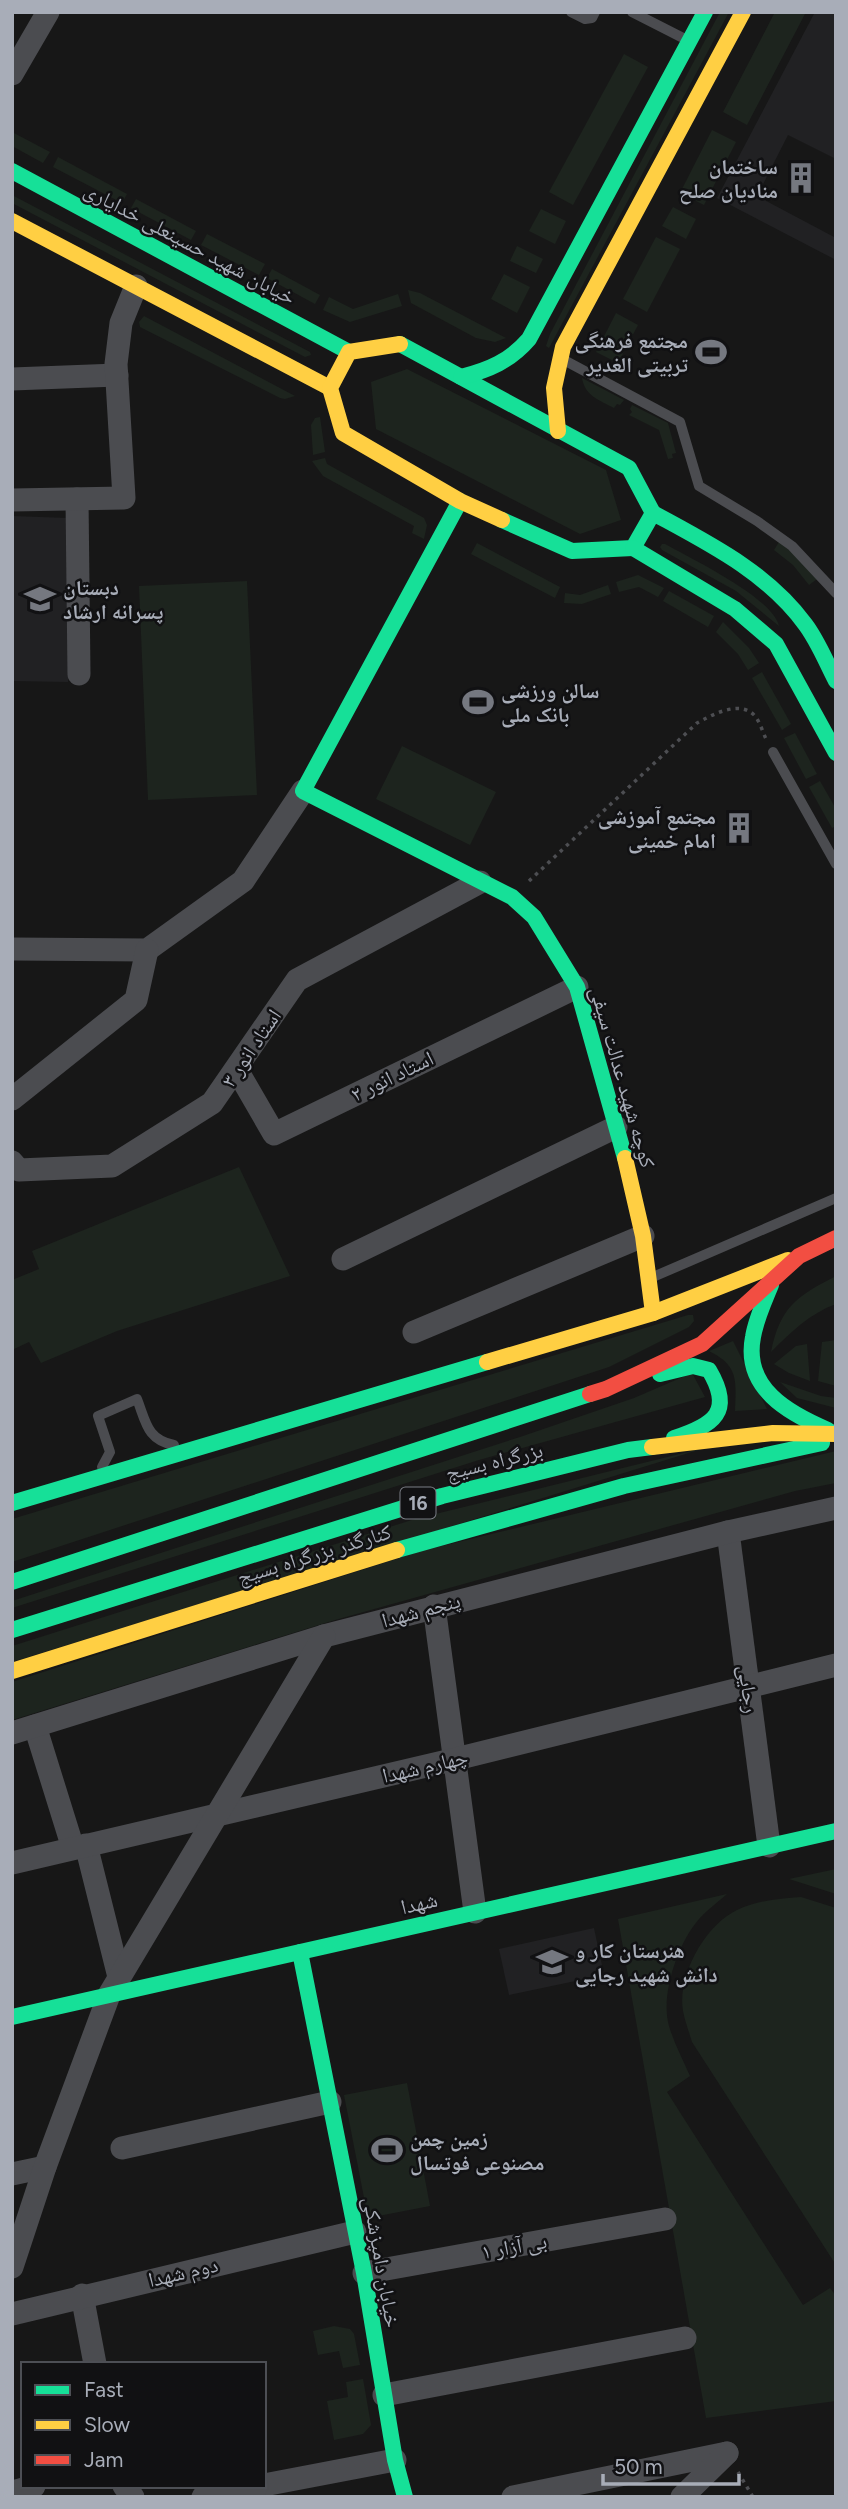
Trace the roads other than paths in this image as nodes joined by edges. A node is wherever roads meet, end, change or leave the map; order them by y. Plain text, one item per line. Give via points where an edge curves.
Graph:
1 (48, 12) edge
2 (571, 12) edge
3 (595, 12) edge
4 (632, 12) edge
5 (705, 12) edge
6 (743, 12) edge
7 (689, 41) junction
8 (12, 74) edge
9 (12, 171) edge
10 (12, 221) edge
11 (136, 286) junction
12 (349, 352) junction
13 (559, 358) junction
14 (117, 375) junction
15 (461, 377) junction
16 (12, 379) edge
17 (330, 387) junction
18 (558, 430) junction
19 (77, 499) junction
20 (12, 500) edge
21 (460, 501) junction
22 (653, 513) junction
23 (633, 548) junction
24 (836, 593) edge
25 (790, 634) junction
26 (79, 674) dead end
27 (836, 681) edge
28 (772, 752) road end
29 (836, 753) edge
30 (303, 791) junction
31 (836, 864) edge
32 (480, 882) junction
33 (12, 949) edge
34 (147, 950) junction
35 (577, 987) junction
36 (237, 1070) junction
37 (12, 1099) edge
38 (616, 1127) junction
39 (12, 1161) edge
40 (836, 1198) edge
41 (643, 1236) junction
42 (836, 1238) edge
43 (799, 1256) junction
44 (343, 1259) dead end
45 (650, 1278) junction
46 (772, 1283) junction
47 (653, 1313) junction
48 (414, 1332) dead end
49 (606, 1389) junction
50 (836, 1434) edge
51 (836, 1440) edge
52 (190, 1448) junction
53 (628, 1450) junction
54 (86, 1480) junction
55 (12, 1503) edge
56 (836, 1508) edge
57 (727, 1532) junction
58 (12, 1582) edge
59 (434, 1606) junction
60 (12, 1630) edge
61 (324, 1636) junction
62 (836, 1665) edge
63 (12, 1671) edge
64 (748, 1686) junction
65 (35, 1726) junction
66 (12, 1733) edge
67 (456, 1759) junction
68 (218, 1814) junction
69 (836, 1831) edge
70 (769, 1846) junction
71 (80, 1847) junction
72 (12, 1863) edge
73 (475, 1912) junction
74 (300, 1952) junction
75 (114, 1986) junction
76 (12, 2017) edge
77 (330, 2102) junction
78 (122, 2148) dead end
79 (45, 2167) junction
80 (12, 2174) edge
81 (665, 2219) dead end
82 (355, 2232) junction
83 (12, 2267) edge
84 (363, 2273) junction
85 (82, 2295) junction
86 (12, 2314) edge
87 (685, 2338) dead end
88 (95, 2362) edge
89 (384, 2395) junction
90 (395, 2460) junction
91 (266, 2485) edge
92 (247, 2488) edge
93 (203, 2497) edge
94 (405, 2497) edge
95 (513, 2497) edge
96 (682, 2497) edge

1 - 8 street
2 - 3 lane via 585,19
4 - 7 lane
5 - 7 main road
6 - 13 main road
7 - 15 main road via 529,339 504,363
9 - 12 main road, خیابان شهید حسینعلی خدایاری
10 - 11 main road
11 - 14 street via 121,323
11 - 17 main road
12 - 15 main road via 400,344
12 - 17 main road
13 - 18 main road via 552,389
13 - 24 lane via 680,422 699,486 792,545
14 - 16 street
14 - 19 street via 124,498
15 - 18 main road
17 - 21 main road via 343,433
18 - 22 main road via 629,468
19 - 20 street
19 - 26 street
21 - 23 main road via 572,551
21 - 30 main road
22 - 23 main road
22 - 25 main road via 730,556 781,597
23 - 25 main road via 735,608
25 - 27 main road
25 - 29 main road
28 - 31 lane
30 - 32 main road, کوچه شهید عدالت سیفی
30 - 34 street via 243,881
32 - 35 main road, کوچه شهید عدالت سیفی via 512,897 534,917
32 - 36 street, استاد انور ۳ via 297,980
33 - 34 street
34 - 37 street via 136,1000
35 - 36 street, استاد انور ۲ via 274,1133
35 - 38 main road, کوچه شهید عدالت سیفی
36 - 39 street, استاد انور ۳ via 212,1103 112,1166 19,1170
38 - 41 main road, کوچه شهید عدالت سیفی
38 - 44 street
40 - 45 lane
41 - 45 main road, کوچه شهید عدالت سیفی
41 - 48 street
42 - 43 main road, 16
43 - 46 main road, 16
43 - 47 main road
45 - 47 main road, کوچه شهید عدالت سیفی
46 - 49 main road, بزرگراه بسیج / 16 via 702,1344
46 - 50 main road, 16 via 751,1348 755,1376 766,1395 785,1409
47 - 52 main road
49 - 53 main road via 693,1366 709,1370 722,1392 722,1405 707,1425
49 - 58 main road, بزرگراه بسیج / 16
50 - 53 main road, بزرگراه بسیج / 16 via 774,1433
51 - 63 main road, کنارگذر بزرگراه بسیج via 624,1486 380,1555
52 - 54 main road
52 - 54 lane via 153,1438 136,1399 98,1416 110,1452 105,1465
53 - 60 main road, بزرگراه بسیج / 16 via 442,1496
54 - 55 main road
56 - 57 street, پنجم شهدا
57 - 59 street, پنجم شهدا
57 - 64 street, رجایی
59 - 61 street, پنجم شهدا
59 - 67 street
61 - 65 street, پنجم شهدا
61 - 68 street
62 - 64 street, چهارم شهدا
64 - 67 street, چهارم شهدا
64 - 70 street, رجایی
65 - 66 street, پنجم شهدا
65 - 71 street
67 - 68 street, چهارم شهدا
67 - 73 street
68 - 71 street, چهارم شهدا
68 - 75 street
69 - 70 main road, شهدا
70 - 73 main road, شهدا
71 - 72 street, چهارم شهدا
71 - 75 street
73 - 74 main road, شهدا
74 - 75 main road, شهدا
74 - 77 main road, خیابان دامپزشکی
75 - 76 main road, شهدا
75 - 79 street
77 - 78 street
77 - 82 main road, خیابان دامپزشکی
79 - 80 street
79 - 83 street
81 - 84 street, بی آزار ۱
82 - 84 main road, خیابان دامپزشکی
82 - 85 street, دوم شهدا
84 - 89 main road, خیابان دامپزشکی
85 - 86 street, دوم شهدا
85 - 88 street
87 - 89 street
89 - 90 main road, خیابان دامپزشکی
90 - 91 street
90 - 94 main road, خیابان دامپزشکی
92 - 93 street
95 - 96 street via 727,2454

